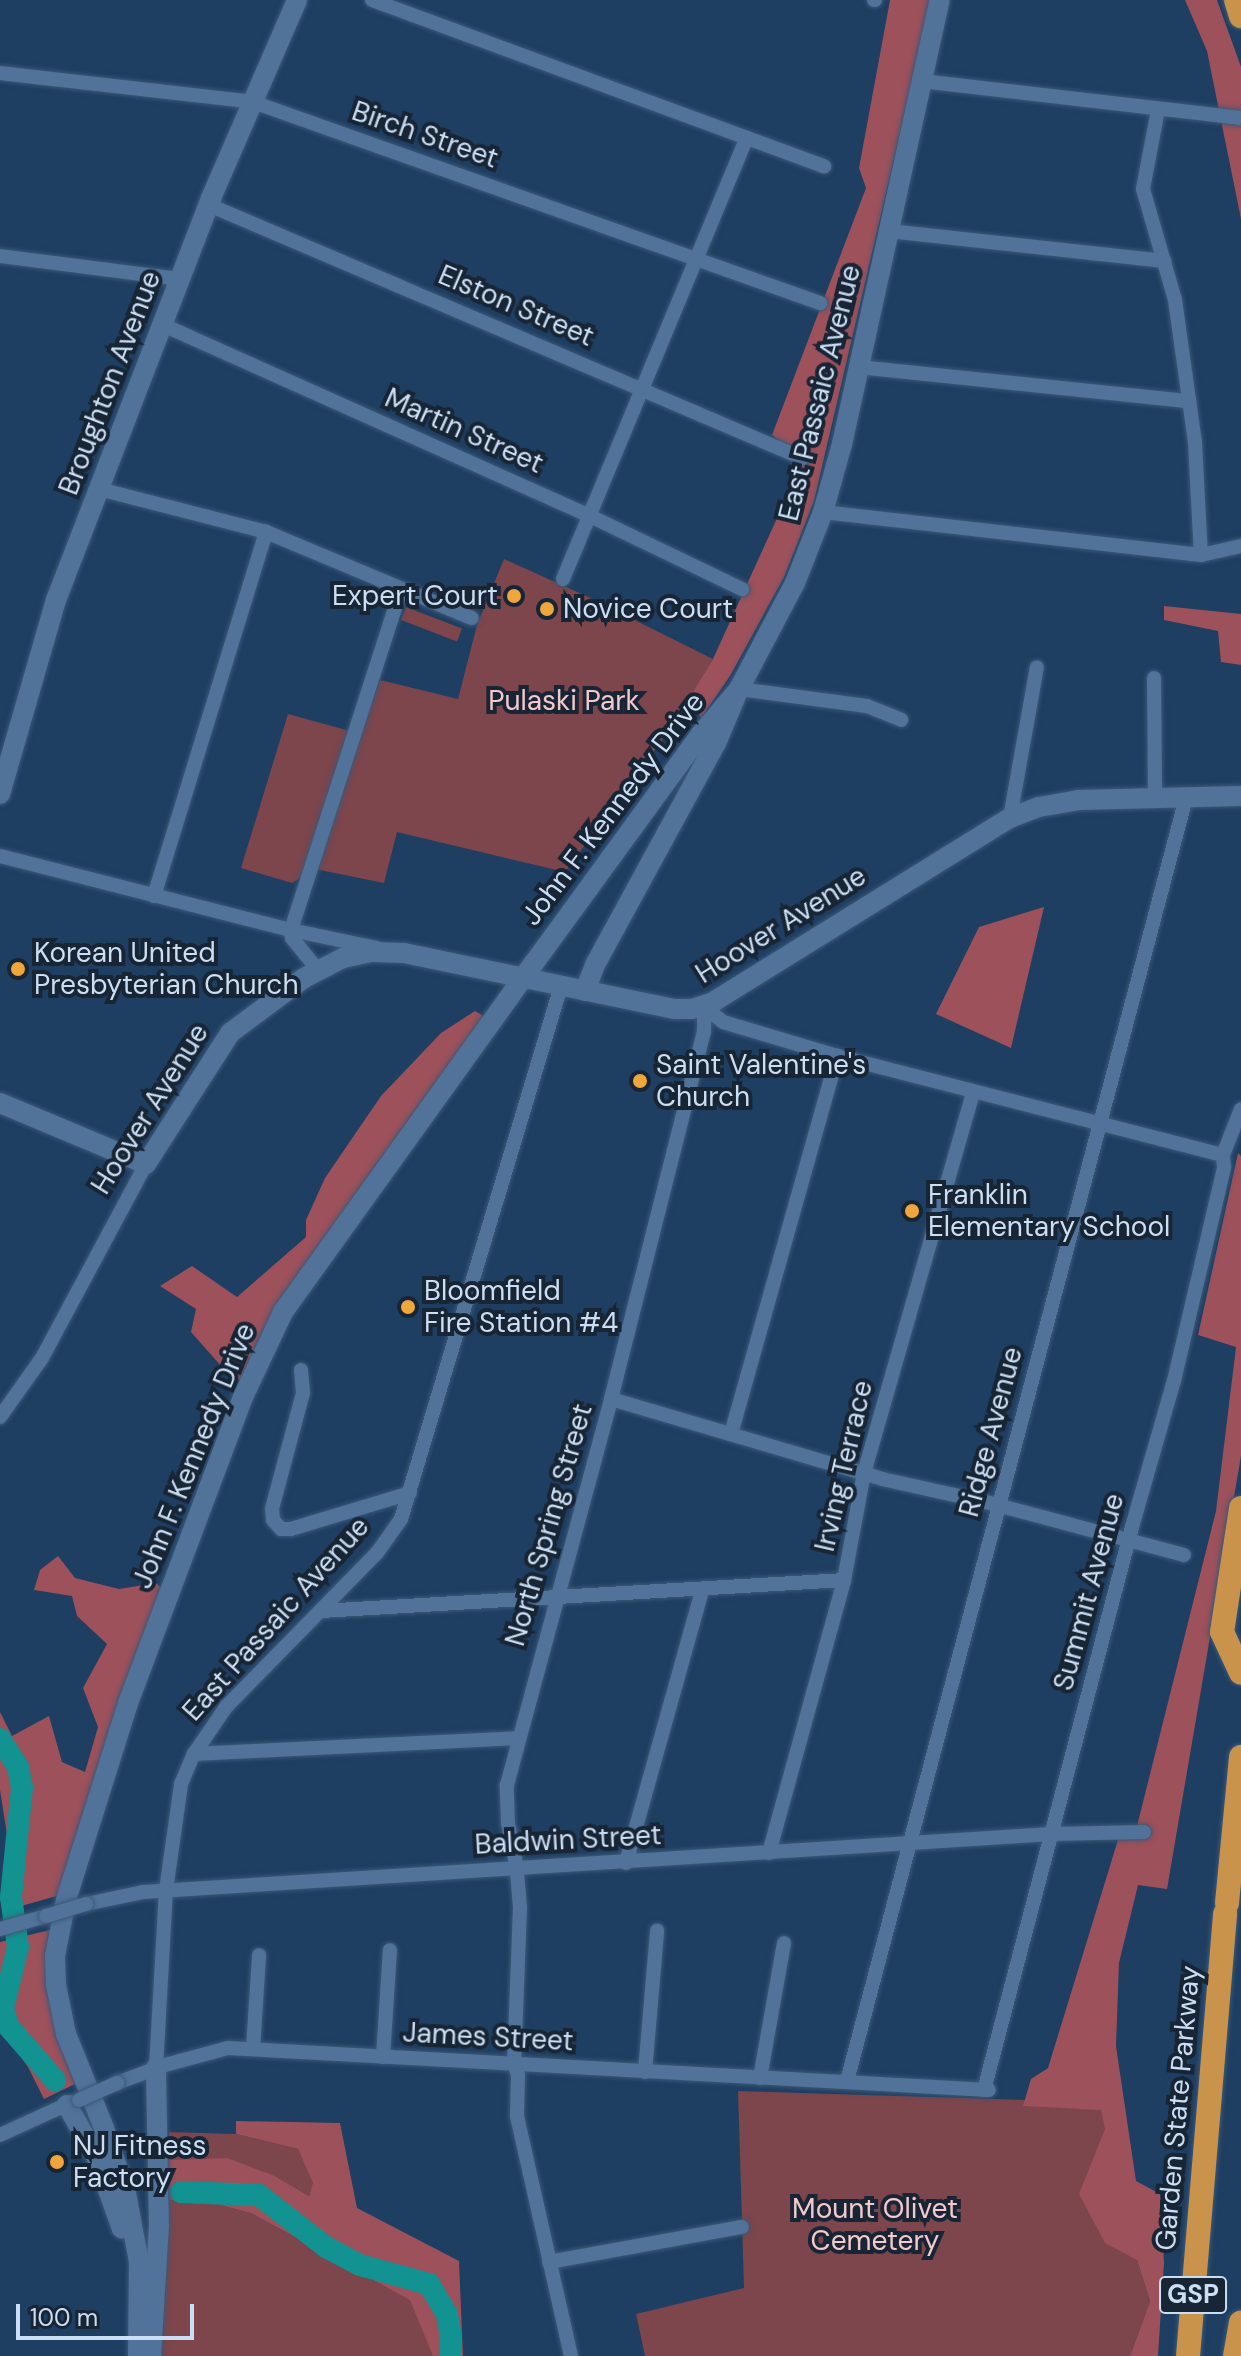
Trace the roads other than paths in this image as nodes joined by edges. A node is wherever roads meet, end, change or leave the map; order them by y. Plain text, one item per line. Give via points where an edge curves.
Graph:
1 (297, 0) edge
2 (372, 0) edge
3 (940, 0) edge
4 (1236, 0) edge
5 (1241, 16) edge
6 (0, 73) edge
7 (922, 81) junction
8 (253, 102) junction
9 (1158, 110) junction
10 (1241, 118) edge
11 (747, 138) junction
12 (824, 166) dead end
13 (209, 205) junction
14 (889, 231) junction
15 (0, 256) edge
16 (697, 258) junction
17 (1164, 261) junction
18 (180, 279) junction
19 (820, 303) dead end
20 (163, 325) junction
21 (858, 367) junction
22 (643, 388) junction
23 (1189, 401) junction
24 (802, 458) dead end
25 (99, 489) junction
26 (823, 512) junction
27 (590, 516) junction
28 (266, 532) junction
29 (1241, 546) edge
30 (1201, 555) junction
31 (563, 579) dead end
32 (401, 589) junction
33 (742, 589) dead end
34 (472, 618) dead end
35 (1037, 667) dead end
36 (1154, 678) dead end
37 (739, 689) junction
38 (901, 720) dead end
39 (0, 794) edge
40 (1241, 796) edge
41 (1155, 797) junction
42 (1186, 798) junction
43 (1010, 818) junction
44 (0, 856) edge
45 (154, 896) junction
46 (291, 930) junction
47 (404, 953) junction
48 (318, 970) junction
49 (530, 980) junction
50 (561, 986) junction
51 (585, 991) junction
52 (704, 1007) junction
53 (837, 1056) junction
54 (973, 1092) junction
55 (0, 1103) edge
56 (1241, 1109) edge
57 (1099, 1122) junction
58 (1223, 1155) junction
59 (146, 1164) junction
60 (301, 1370) dead end
61 (611, 1399) junction
62 (0, 1417) edge
63 (731, 1434) junction
64 (864, 1473) junction
65 (410, 1493) junction
66 (998, 1505) junction
67 (1241, 1508) edge
68 (1129, 1540) junction
69 (1184, 1555) dead end
70 (844, 1580) junction
71 (702, 1590) junction
72 (556, 1596) junction
73 (321, 1611) junction
74 (1241, 1673) edge
75 (517, 1738) junction
76 (194, 1754) junction
77 (1241, 1757) edge
78 (1144, 1832) dead end
79 (1051, 1834) junction
80 (913, 1844) junction
81 (769, 1853) junction
82 (626, 1863) junction
83 (517, 1869) junction
84 (166, 1890) junction
85 (0, 1929) edge
86 (657, 1931) dead end
87 (784, 1943) dead end
88 (390, 1950) dead end
89 (259, 1955) dead end
90 (253, 2049) junction
91 (383, 2057) junction
92 (514, 2064) junction
93 (156, 2068) junction
94 (645, 2072) junction
95 (760, 2078) junction
96 (847, 2081) junction
97 (987, 2090) joint
98 (73, 2102) junction
99 (0, 2135) edge
100 (742, 2227) dead end
101 (549, 2262) junction
102 (1241, 2323) edge
103 (144, 2353) edge
104 (571, 2356) edge
105 (1188, 2356) edge
106 (1235, 2356) edge

1 - 8 main road, Broughton Avenue
2 - 11 street
3 - 7 main road, East Passaic Avenue
4 - 5 highway
6 - 8 street, Birch Street
7 - 9 street
7 - 14 main road, East Passaic Avenue
8 - 13 main road, Broughton Avenue
8 - 16 street, Birch Street
9 - 10 street
9 - 17 street via 1143,189
11 - 12 street
11 - 16 street
13 - 18 main road, Broughton Avenue
13 - 22 street, Elston Street
14 - 17 street
14 - 21 main road, East Passaic Avenue
15 - 18 street
16 - 19 street, Birch Street
16 - 22 street
17 - 23 street
18 - 20 main road, Broughton Avenue
20 - 25 main road, Broughton Avenue
20 - 27 street, Martin Street
21 - 23 street
21 - 26 main road, East Passaic Avenue
22 - 24 street, Elston Street
22 - 27 street
23 - 30 street
25 - 28 street
25 - 39 main road, Broughton Avenue via 56,600
26 - 30 street
26 - 37 main road, East Passaic Avenue via 795,583
27 - 31 street
27 - 33 street, Martin Street
28 - 32 street
28 - 45 street
29 - 30 street
32 - 34 street
32 - 46 street
35 - 43 street
36 - 41 street
37 - 38 street via 867,706
37 - 49 main road, John F. Kennedy Drive via 712,736
37 - 51 main road, East Passaic Avenue via 717,741
40 - 42 main road, Hoover Avenue
41 - 42 main road, Hoover Avenue
41 - 43 main road, Hoover Avenue via 1078,800
42 - 57 street, Ridge Avenue
43 - 52 main road, Hoover Avenue
44 - 45 street
45 - 46 street
46 - 47 street
46 - 48 street
47 - 48 main road, Hoover Avenue via 356,955
47 - 49 main road, Hoover Avenue
48 - 59 main road, Hoover Avenue via 230,1033
49 - 50 main road, Hoover Avenue
49 - 103 main road, John F. Kennedy Drive via 302,1283 267,1341 128,1703 66,1900 55,1956 60,2010 126,2193 139,2262
50 - 51 main road, Hoover Avenue
50 - 65 street, East Passaic Avenue
51 - 52 main road, Hoover Avenue via 674,1009
52 - 53 street via 723,1022
52 - 61 street, North Spring Street via 704,1032
53 - 54 street
53 - 63 street
54 - 57 street
54 - 64 street, Irving Terrace
55 - 59 main road
56 - 58 street, Summit Avenue
57 - 58 street
57 - 66 street, Ridge Avenue
58 - 68 street, Summit Avenue via 1174,1381
59 - 62 street, Hoover Avenue via 42,1358
60 - 65 street via 303,1393 273,1520 281,1529 291,1529
61 - 63 street
61 - 72 street, North Spring Street
63 - 64 street
64 - 66 street
64 - 70 street, Irving Terrace
65 - 73 street, East Passaic Avenue via 391,1537
66 - 68 street
66 - 80 street, Ridge Avenue
67 - 74 highway via 1222,1632
68 - 69 street
68 - 79 street, Summit Avenue
70 - 71 street
70 - 81 street, Irving Terrace
71 - 72 street
71 - 82 street
72 - 73 street
72 - 75 street, North Spring Street
73 - 76 street, East Passaic Avenue via 226,1707
75 - 76 street
75 - 83 street, North Spring Street via 507,1785
76 - 84 street, East Passaic Avenue via 181,1784
77 - 105 highway, Garden State Parkway / GSP
78 - 79 street, Baldwin Street
79 - 80 street, Baldwin Street
79 - 97 street, Summit Avenue
80 - 81 street, Baldwin Street
80 - 96 street, Ridge Avenue
81 - 82 street, Baldwin Street
82 - 83 street, Baldwin Street
83 - 84 street, Baldwin Street
83 - 92 street, North Spring Street via 521,1948
84 - 85 street, Baldwin Street, bridge via 122,1894
84 - 93 street, East Passaic Avenue
86 - 94 street
87 - 95 street
88 - 91 street
89 - 90 street
90 - 91 street, James Street
90 - 93 street, James Street via 212,2050
91 - 92 street, James Street
92 - 94 street, James Street
92 - 101 street, North Spring Street via 517,2116
93 - 98 street, James Street, bridge
93 - 103 main road via 159,2227
94 - 95 street, James Street
95 - 96 street, James Street
96 - 97 street, James Street
98 - 99 street, James Street
98 - 103 main road via 121,2223
100 - 101 street
101 - 104 street, North Spring Street
102 - 106 highway, GSP

